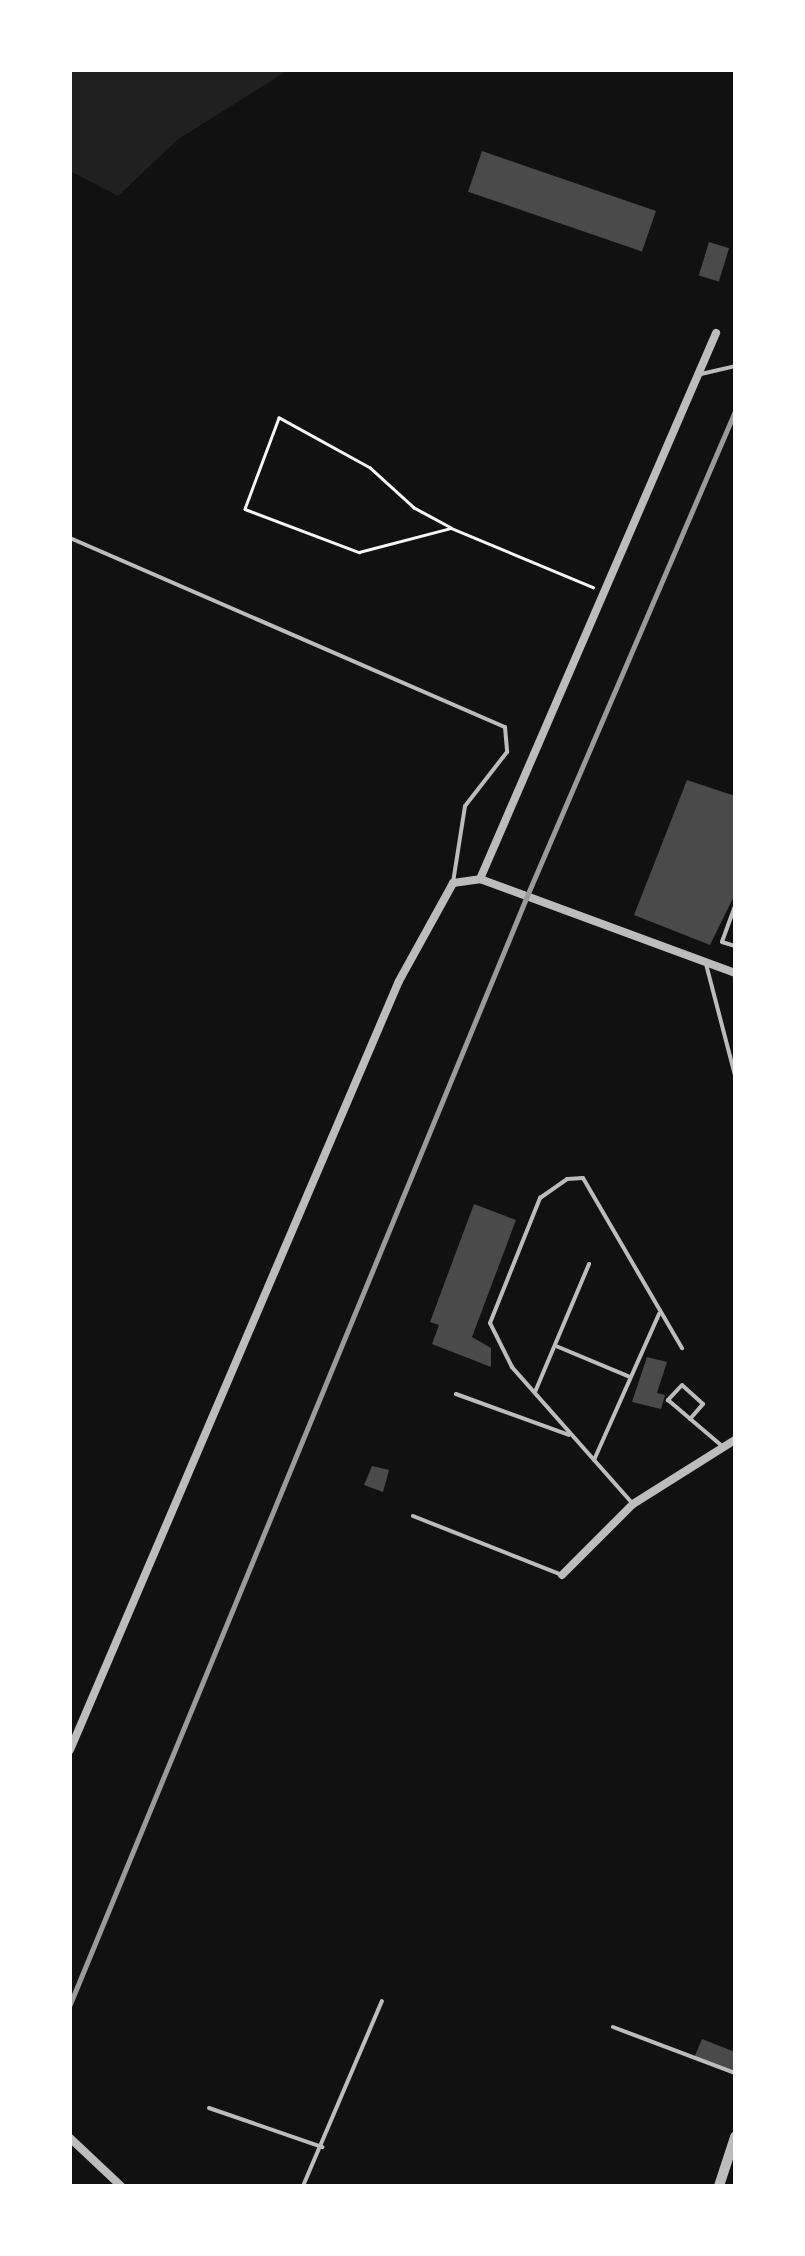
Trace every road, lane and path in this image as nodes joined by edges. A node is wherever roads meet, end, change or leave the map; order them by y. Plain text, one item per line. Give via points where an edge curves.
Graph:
1 (716, 333) dead end
2 (735, 366) edge
3 (698, 375) junction
4 (451, 528) junction
5 (70, 538) edge
6 (604, 592) junction
7 (480, 879) junction
8 (453, 883) junction
9 (735, 906) edge
10 (735, 946) edge
11 (706, 963) junction
12 (735, 973) edge
13 (735, 1075) edge
14 (589, 1264) dead end
15 (660, 1312) junction
16 (556, 1346) junction
17 (682, 1348) dead end
18 (630, 1377) junction
19 (535, 1392) junction
20 (456, 1394) dead end
21 (690, 1420) junction
22 (574, 1437) junction
23 (735, 1440) edge
24 (722, 1446) junction
25 (594, 1460) junction
26 (633, 1504) junction
27 (413, 1516) dead end
28 (562, 1575) joint
29 (70, 1750) edge
30 (382, 2001) dead end
31 (612, 2028) dead end
32 (735, 2073) edge
33 (210, 2108) dead end
34 (70, 2138) edge
35 (734, 2140) edge
36 (322, 2147) junction
37 (121, 2186) edge
38 (303, 2186) edge
39 (719, 2186) edge

1 - 3 street
2 - 3 lane
3 - 6 street
4 - 4 path via 360,552 245,510 278,418 370,468 414,508
4 - 6 path
5 - 8 lane via 505,727 506,752 465,806
6 - 7 street
7 - 8 street
7 - 11 street
8 - 29 street via 399,981
9 - 10 lane via 722,942
11 - 12 street
11 - 13 lane
14 - 16 lane
15 - 17 lane
15 - 18 lane
15 - 19 lane via 583,1178 567,1179 540,1198 490,1323 496,1344
16 - 18 lane
16 - 19 lane
18 - 25 lane
19 - 22 lane
20 - 22 lane
21 - 21 lane via 668,1400 682,1385 703,1404
21 - 24 lane
22 - 25 lane
23 - 24 street
24 - 26 street
25 - 26 lane
26 - 28 street
27 - 28 lane
30 - 36 lane
31 - 32 lane
33 - 36 lane
34 - 37 street
35 - 39 street
36 - 38 lane

